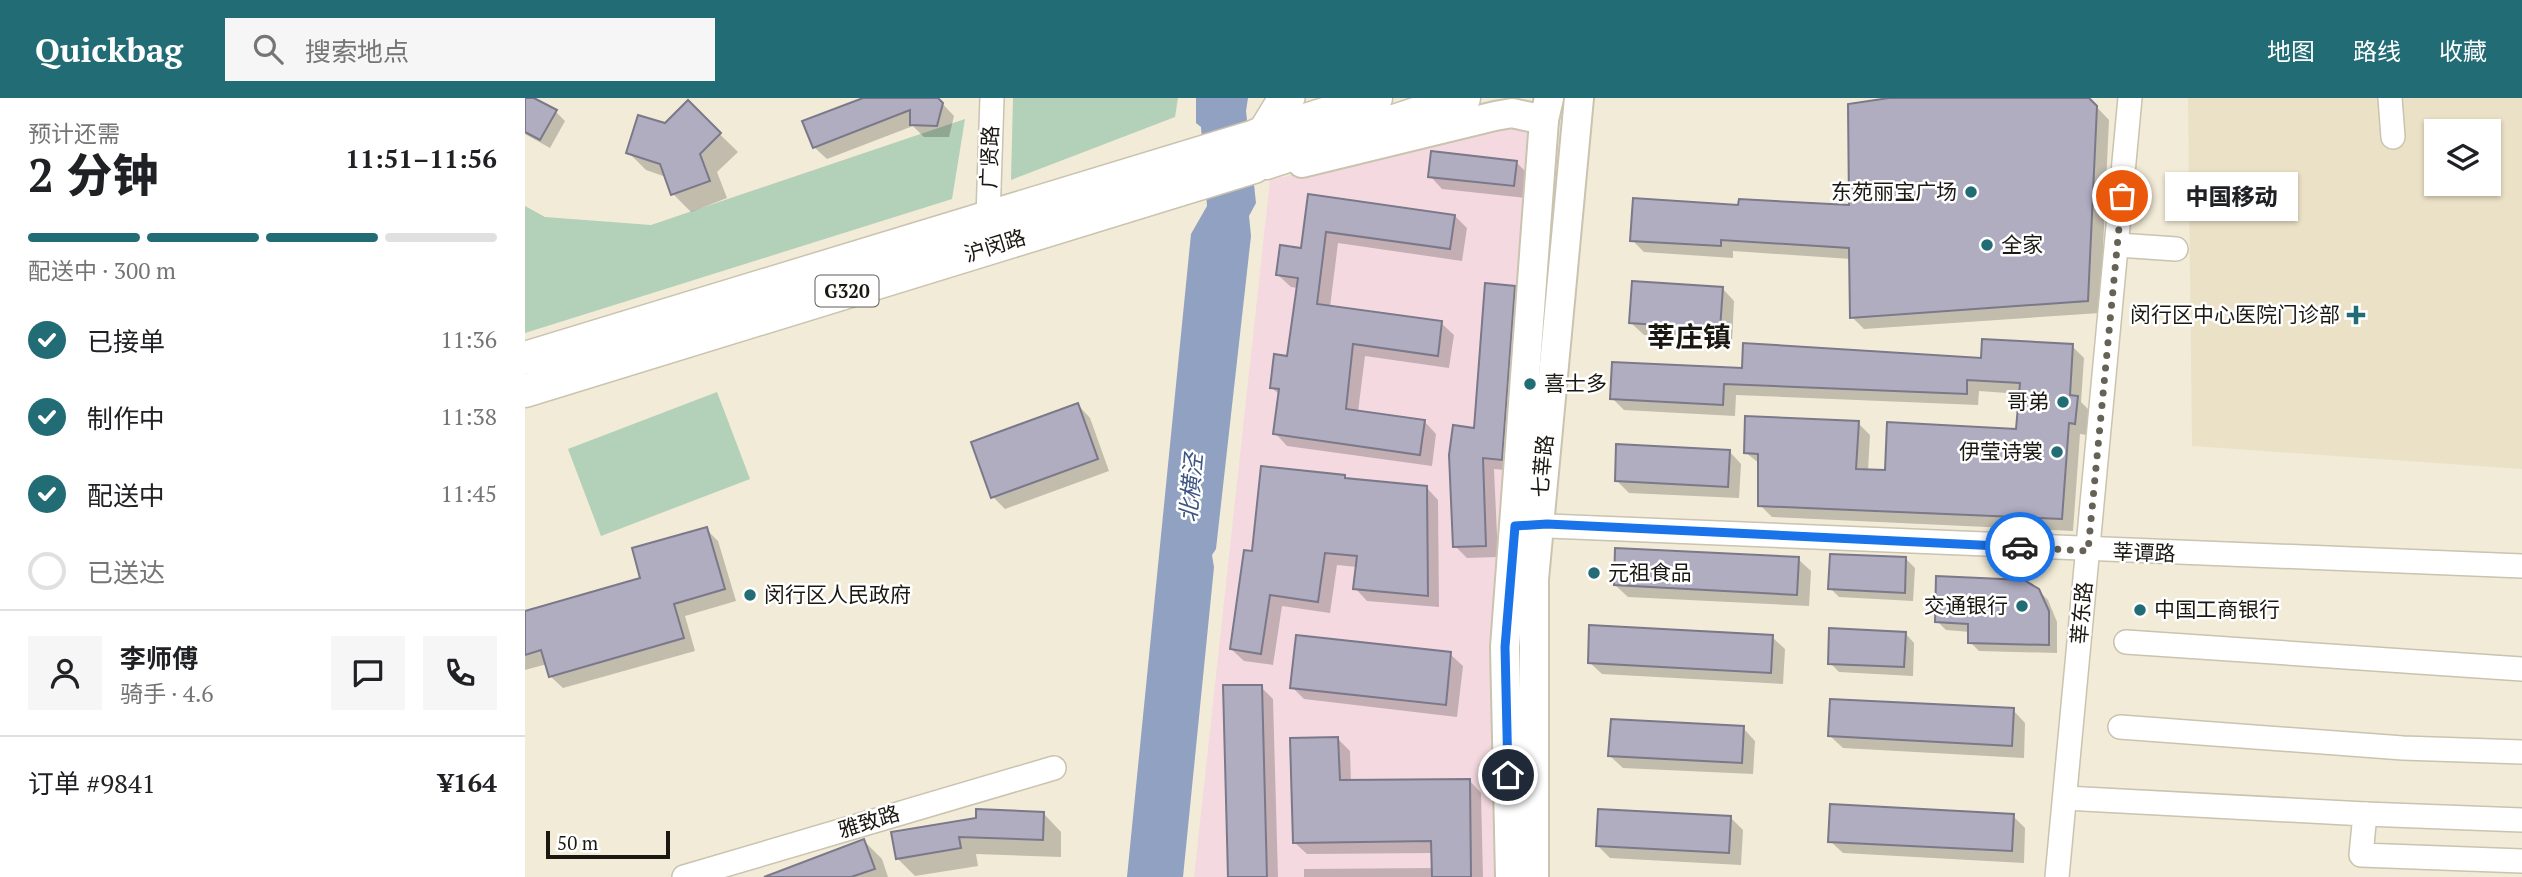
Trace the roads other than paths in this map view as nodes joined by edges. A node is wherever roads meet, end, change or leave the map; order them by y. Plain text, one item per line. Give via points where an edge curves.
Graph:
1 (992, 98) edge
2 (1293, 98) edge
3 (1376, 98) edge
4 (1464, 98) edge
5 (1579, 98) edge
6 (2130, 98) edge
7 (2390, 98) edge
8 (1547, 109) edge
9 (2393, 137) dead end
10 (1257, 151) junction
11 (1167, 177) junction
12 (988, 217) junction
13 (2118, 245) junction
14 (2176, 249) dead end
15 (525, 358) edge
16 (525, 391) edge
17 (1527, 525) junction
18 (2088, 551) junction
19 (2522, 566) edge
20 (2126, 642) dead end
21 (2522, 669) edge
22 (2120, 727) dead end
23 (2522, 752) edge
24 (1053, 768) dead end
25 (2065, 798) junction
26 (2365, 814) junction
27 (2522, 820) edge
28 (2522, 861) edge
29 (684, 877) edge
30 (1510, 877) edge
31 (1534, 877) edge
32 (2057, 877) edge

1 - 12 street, 广贤路
2 - 10 street via 1276,103
3 - 10 highway, 沪闵路 / G320
4 - 10 highway, 沪闵路 / G320
5 - 17 main road, 七莘路
6 - 13 street, 莘东路
7 - 9 street
8 - 10 main road via 1495,116 1312,163
8 - 17 main road, 七莘路
10 - 11 highway, 沪闵路 / G320
11 - 12 highway, 沪闵路 / G320
11 - 16 highway, 沪闵路 / G320
12 - 15 highway, 沪闵路 / G320
13 - 14 street
13 - 18 street, 莘东路
17 - 18 street, 莘谭路
17 - 30 main road, 七莘路 via 1505,647
17 - 31 main road, 七莘路 via 1534,579
18 - 19 street, 莘谭路
18 - 25 street, 莘东路
20 - 21 street
22 - 23 street
24 - 29 street, 雅致路
25 - 26 street
25 - 32 street, 莘东路
26 - 27 street
26 - 28 street via 2361,855

